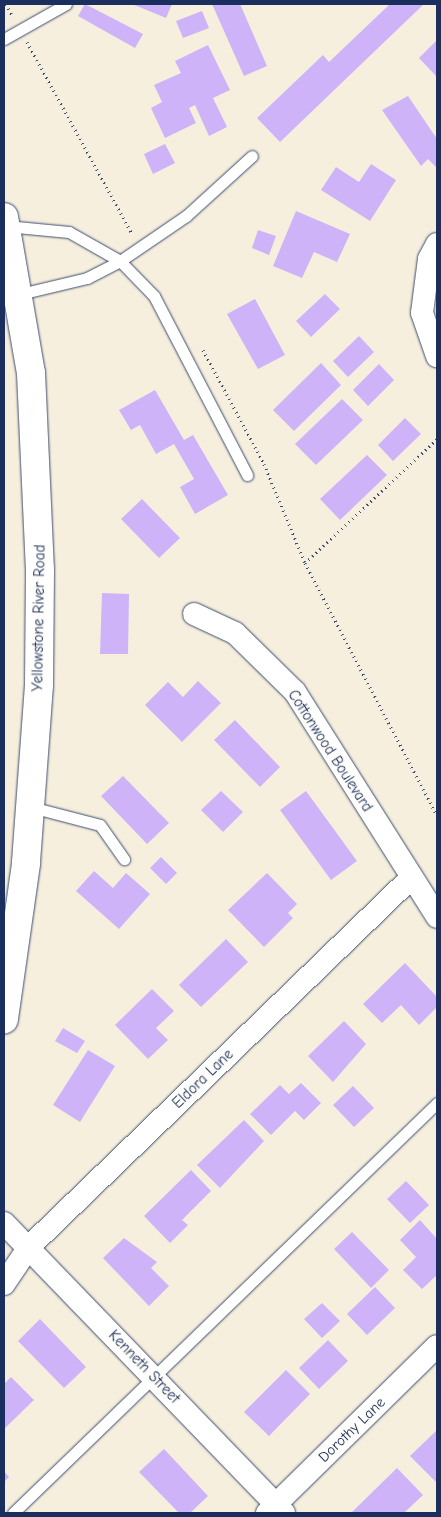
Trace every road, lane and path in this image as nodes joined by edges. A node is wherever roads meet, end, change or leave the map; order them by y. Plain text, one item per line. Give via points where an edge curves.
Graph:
1 (66, 4) edge
2 (4, 40) edge
3 (252, 156) dead end
4 (5, 222) edge
5 (437, 244) edge
6 (120, 261) junction
7 (20, 294) junction
8 (437, 356) edge
9 (437, 439) edge
10 (248, 475) dead end
11 (305, 563) dead end
12 (194, 614) dead end
13 (31, 807) junction
14 (124, 859) dead end
15 (410, 879) junction
16 (437, 918) edge
17 (4, 1020) edge
18 (437, 1103) edge
19 (4, 1223) edge
20 (29, 1247) junction
21 (4, 1284) edge
22 (437, 1346) edge
23 (155, 1378) junction
24 (276, 1510) edge
25 (13, 1513) edge

1 - 2 lane
3 - 6 lane via 186,216
4 - 6 lane via 69,232
4 - 7 street, Yellowstone River Road
5 - 8 street via 429,259 422,313
6 - 7 lane via 87,278
6 - 10 lane via 154,296
7 - 13 street, Yellowstone River Road via 33,392 40,570
9 - 11 path
12 - 15 street, Cottonwood Boulevard via 236,634 295,692
13 - 14 lane via 100,825
13 - 17 street, Yellowstone River Road
15 - 16 street, Cottonwood Boulevard
15 - 20 street, Eldora Lane
18 - 23 lane
19 - 20 street, Kenneth Street
20 - 21 street, Eldora Lane
20 - 23 street, Kenneth Street
22 - 24 street, Dorothy Lane
23 - 24 street, Kenneth Street
23 - 25 lane

